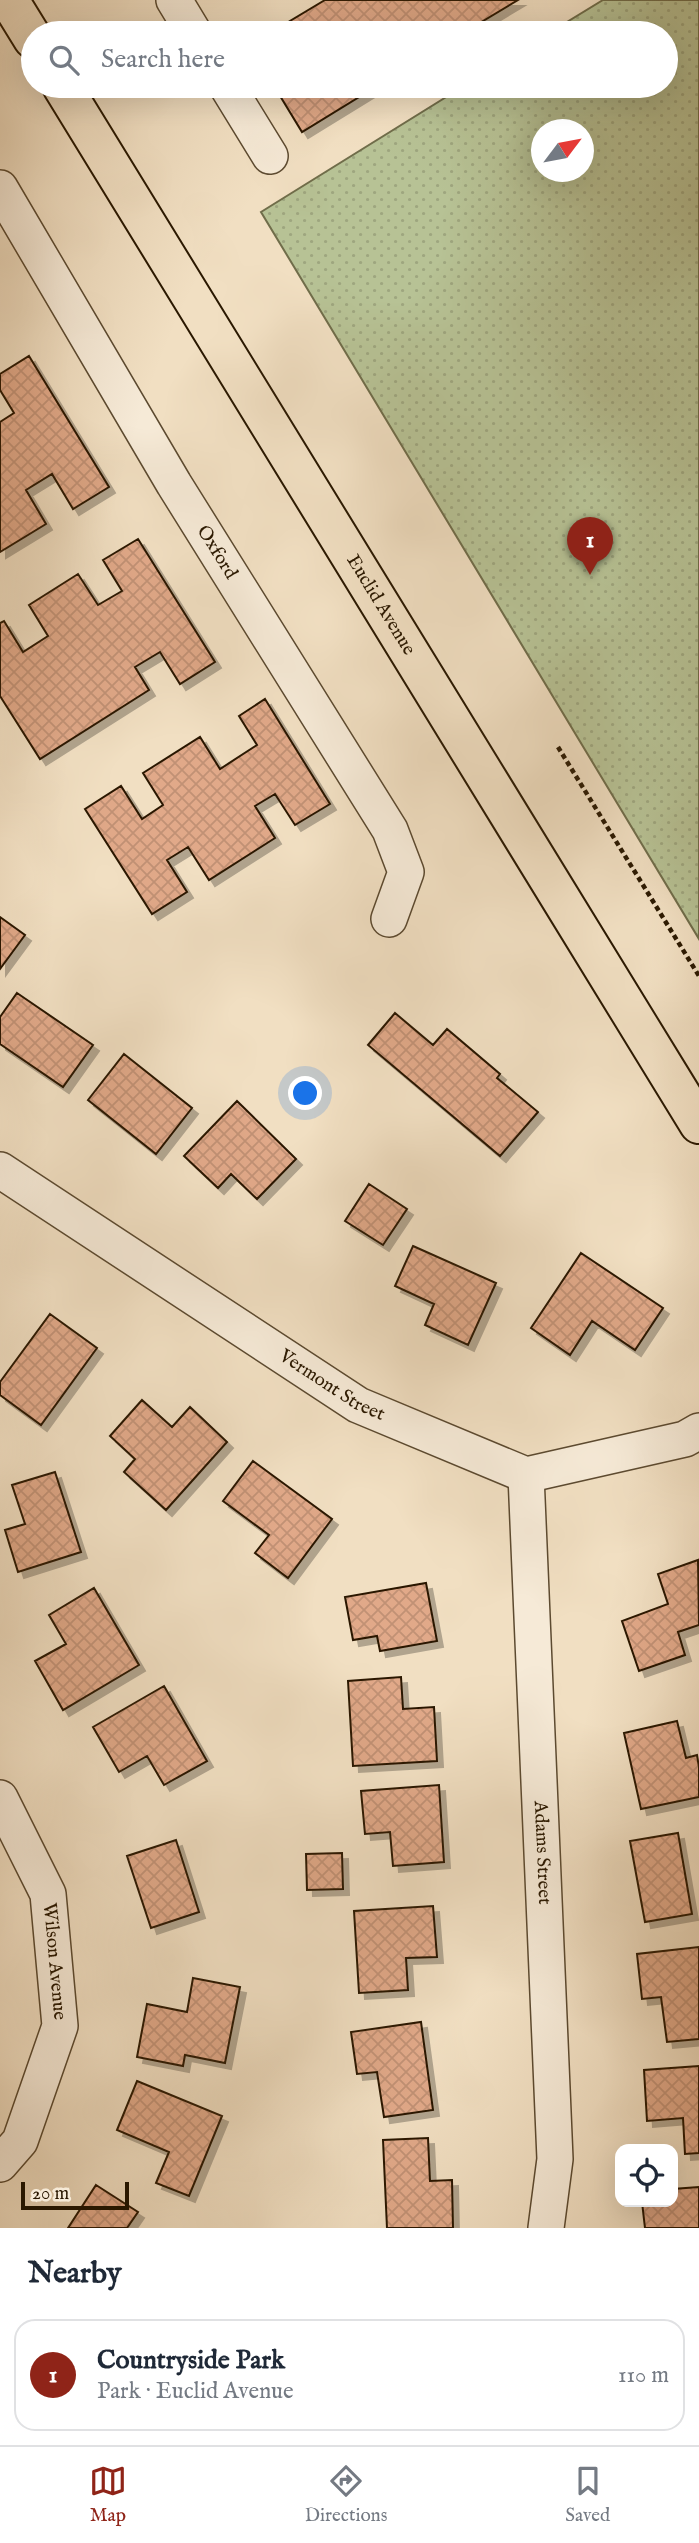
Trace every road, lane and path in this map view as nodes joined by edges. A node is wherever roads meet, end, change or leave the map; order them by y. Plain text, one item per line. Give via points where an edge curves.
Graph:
1 (9, 0) edge
2 (22, 21) edge
3 (69, 98) edge
4 (234, 98) edge
5 (270, 156) dead end
6 (0, 188) edge
7 (558, 747) dead end
8 (389, 919) dead end
9 (699, 976) edge
10 (699, 1124) edge
11 (0, 1170) edge
12 (699, 1431) edge
13 (526, 1475) junction
14 (0, 1798) edge
15 (0, 2164) edge
16 (546, 2228) edge

1 - 2 main road
3 - 10 main road, Euclid Avenue
4 - 5 street
6 - 8 street, Oxford via 174,484 390,830 406,872
7 - 9 path
11 - 13 street, Vermont Street via 358,1405
12 - 13 street via 685,1439
13 - 16 street, Adams Street via 555,2159
14 - 15 street, Wilson Avenue via 48,1894 60,2026 20,2141

